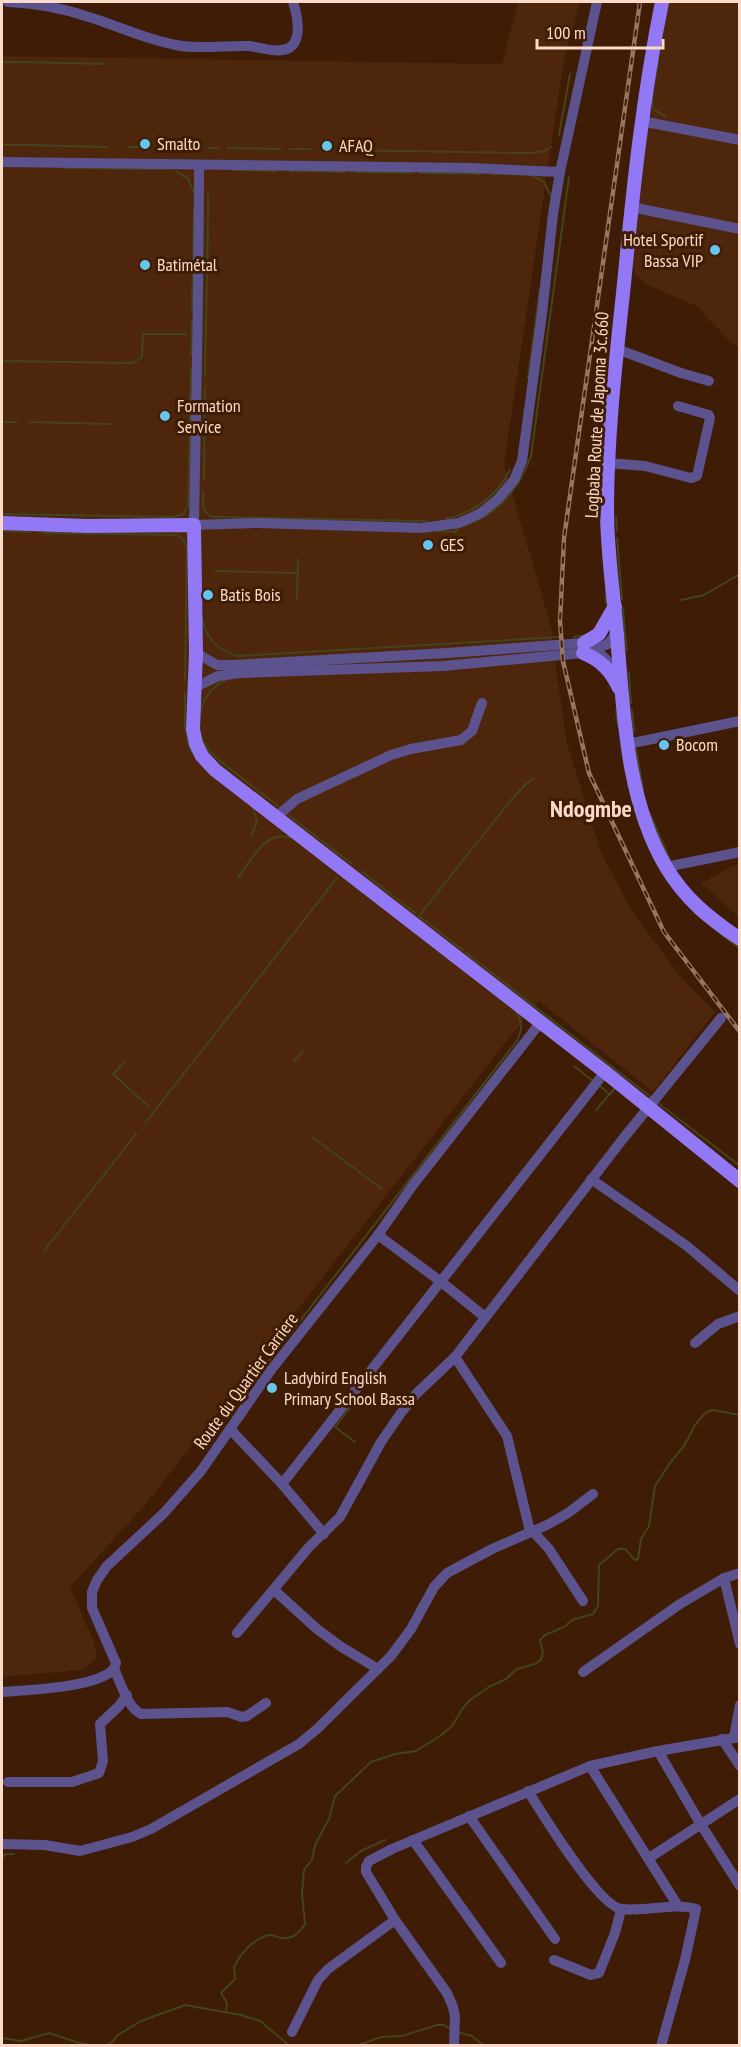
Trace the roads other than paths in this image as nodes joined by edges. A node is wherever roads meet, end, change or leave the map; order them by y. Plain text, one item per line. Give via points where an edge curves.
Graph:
1 (8, 2) edge
2 (293, 2) edge
3 (597, 2) edge
4 (662, 2) edge
5 (640, 121) junction
6 (740, 140) edge
7 (2, 162) edge
8 (199, 165) junction
9 (560, 172) junction
10 (631, 207) junction
11 (740, 229) edge
12 (617, 349) junction
13 (708, 381) dead end
14 (678, 406) dead end
15 (608, 463) junction
16 (2, 523) edge
17 (194, 525) junction
18 (615, 606) junction
19 (617, 632) junction
20 (588, 648) junction
21 (196, 653) junction
22 (620, 675) junction
23 (194, 688) junction
24 (623, 696) junction
25 (482, 703) dead end
26 (740, 721) edge
27 (628, 744) junction
28 (276, 817) junction
29 (740, 852) edge
30 (666, 867) junction
31 (740, 939) edge
32 (721, 1018) dead end
33 (540, 1023) junction
34 (605, 1072) junction
35 (650, 1107) junction
36 (591, 1179) junction
37 (740, 1181) edge
38 (378, 1235) junction
39 (440, 1281) junction
40 (740, 1291) edge
41 (740, 1316) edge
42 (485, 1317) junction
43 (695, 1343) dead end
44 (455, 1357) junction
45 (230, 1429) junction
46 (282, 1484) junction
47 (593, 1494) dead end
48 (531, 1531) junction
49 (324, 1534) junction
50 (740, 1574) edge
51 (724, 1578) junction
52 (274, 1590) junction
53 (583, 1601) dead end
54 (237, 1633) dead end
55 (740, 1644) edge
56 (114, 1669) junction
57 (378, 1669) junction
58 (583, 1672) dead end
59 (2, 1692) edge
60 (127, 1695) junction
61 (266, 1703) dead end
62 (740, 1706) edge
63 (736, 1737) edge
64 (722, 1739) junction
65 (658, 1750) junction
66 (590, 1766) junction
67 (740, 1766) edge
68 (8, 1782) dead end
69 (528, 1791) junction
70 (740, 1799) edge
71 (469, 1816) junction
72 (700, 1823) junction
73 (413, 1840) junction
74 (2, 1844) edge
75 (649, 1858) junction
76 (740, 1886) edge
77 (678, 1906) junction
78 (621, 1910) junction
79 (395, 1920) junction
80 (555, 1939) dead end
81 (554, 1960) dead end
82 (501, 1963) dead end
83 (292, 2032) dead end
84 (454, 2046) edge
85 (661, 2046) edge

1 - 2 street via 47,5 177,46 241,46 279,51 294,44 298,28
3 - 9 street
4 - 5 main road, Logbaba Route de Japoma 3c.660
5 - 6 street
5 - 10 main road, Logbaba Route de Japoma 3c.660
7 - 8 street
8 - 9 street
8 - 17 street
9 - 17 street via 522,461 514,480 498,499 481,513 438,527
10 - 11 street
10 - 12 main road, Logbaba Route de Japoma 3c.660
12 - 13 street
12 - 15 main road, Logbaba Route de Japoma 3c.660
14 - 15 street via 710,418 697,476
15 - 18 main road, Logbaba Route de Japoma 3c.660 via 607,513
16 - 17 main road
17 - 21 main road
18 - 19 main road, Logbaba Route de Japoma 3c.660
18 - 20 main road
19 - 20 street via 611,641
19 - 22 main road, Logbaba Route de Japoma 3c.660
20 - 21 street via 234,665 217,665
20 - 22 street
20 - 23 street via 442,666 240,673 218,676
20 - 24 main road via 606,666
21 - 23 main road
22 - 24 main road, Logbaba Route de Japoma 3c.660
23 - 28 main road via 193,729 202,756
24 - 27 main road, Logbaba Route de Japoma 3c.660
25 - 28 street via 472,731 461,740 391,755 297,799
26 - 27 street
27 - 30 main road, Logbaba Route de Japoma 3c.660 via 639,804
28 - 33 main road
29 - 30 street
30 - 31 main road, Logbaba Route de Japoma 3c.660 via 707,917
32 - 35 street
33 - 34 main road
33 - 38 street, Route du Quartier Carriere
34 - 35 main road
34 - 39 street
35 - 36 street
35 - 37 main road
36 - 40 street via 687,1246
36 - 42 street
38 - 39 street
38 - 45 street, Route du Quartier Carriere
39 - 42 street
39 - 46 street
41 - 43 street via 718,1324
42 - 44 street
44 - 48 street via 507,1436
44 - 49 street via 401,1413 340,1517
45 - 46 street
45 - 56 street, Route du Quartier Carriere via 201,1471 97,1580 92,1608 116,1663
46 - 49 street
47 - 48 street via 568,1514
48 - 53 street via 554,1556
48 - 57 street via 447,1573 434,1587 403,1642
49 - 52 street
50 - 51 street
51 - 55 street
51 - 58 street
52 - 54 street
52 - 57 street via 317,1629
56 - 59 street via 82,1683
56 - 60 street, Route du Quartier Carriere
57 - 74 street via 299,1744 151,1829 80,1851
60 - 61 street, Route du Quartier Carriere via 141,1714 227,1712 242,1717
60 - 68 street via 100,1724 103,1761 99,1773 72,1782
62 - 63 street
63 - 64 street
64 - 65 street
64 - 67 street
65 - 66 street
65 - 72 street
66 - 69 street
66 - 75 street
69 - 71 street
69 - 78 street via 589,1881 606,1902
70 - 72 street
71 - 73 street
71 - 80 street
72 - 75 street
72 - 76 street
73 - 79 street via 366,1866
73 - 82 street
75 - 77 street
77 - 78 street
77 - 85 street via 697,1911
78 - 81 street via 599,1973 591,1975
79 - 83 street via 328,1969 318,1980
79 - 84 street via 447,1993 453,2007

